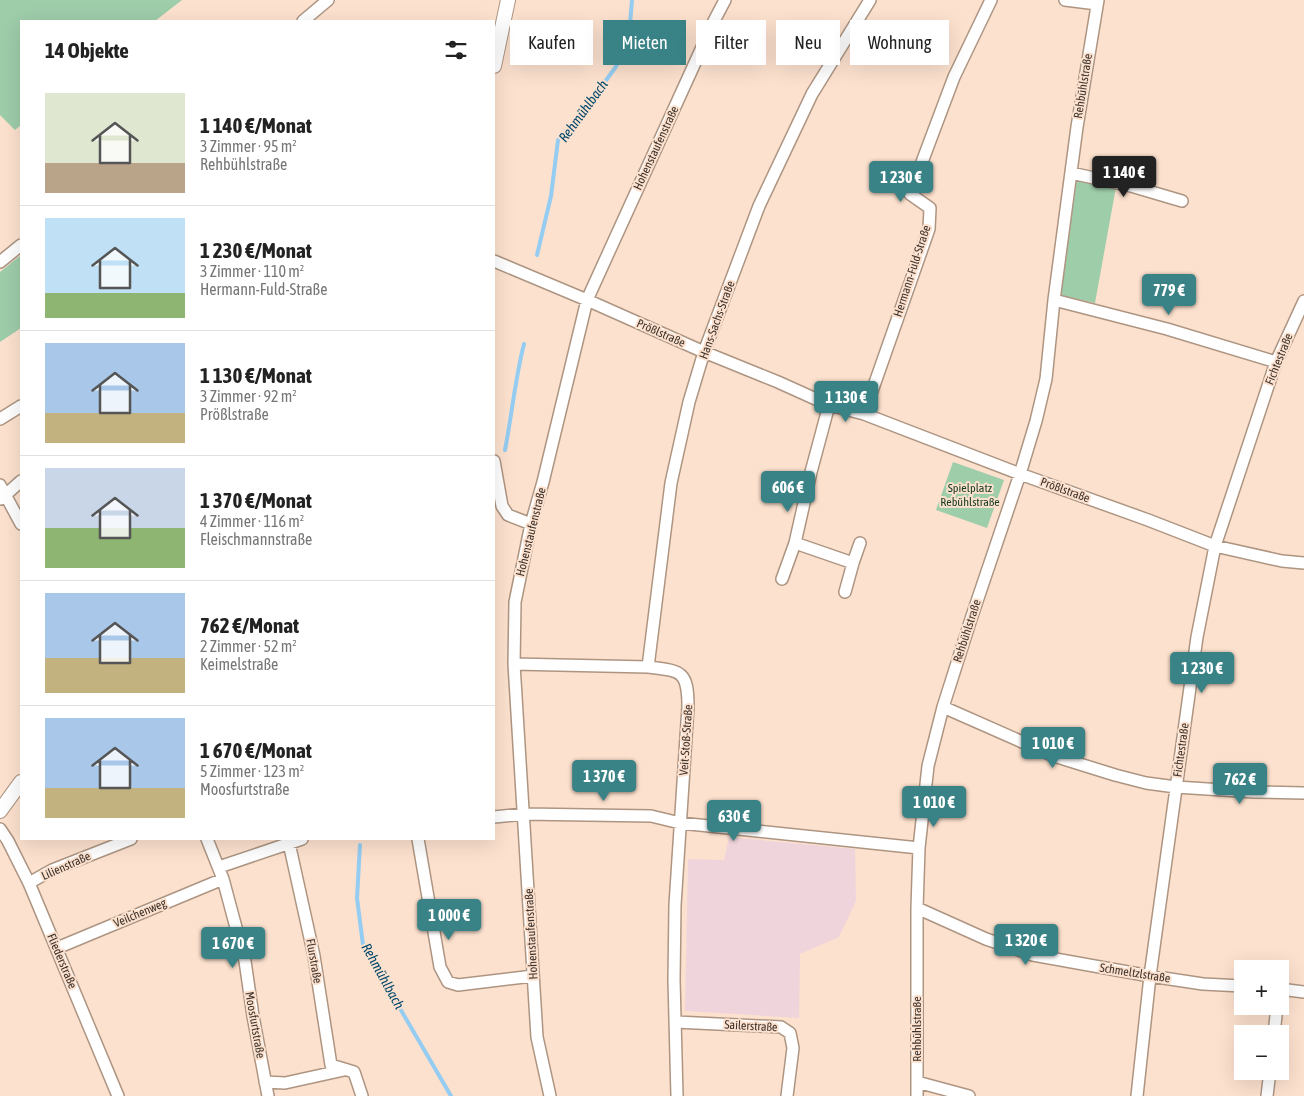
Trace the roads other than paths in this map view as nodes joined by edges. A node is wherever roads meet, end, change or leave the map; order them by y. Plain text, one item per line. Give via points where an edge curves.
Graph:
1 (328, 0) edge
2 (508, 0) edge
3 (725, 0) edge
4 (870, 0) edge
5 (991, 0) edge
6 (1065, 0) edge
7 (1098, 2) edge
8 (304, 20) edge
9 (495, 61) edge
10 (1071, 173) junction
11 (1182, 201) dead end
12 (20, 246) edge
13 (495, 261) edge
14 (0, 262) edge
15 (587, 300) junction
16 (1054, 300) junction
17 (1304, 301) edge
18 (704, 352) junction
19 (1276, 362) junction
20 (829, 405) junction
21 (20, 407) edge
22 (864, 414) junction
23 (0, 419) edge
24 (495, 467) edge
25 (1020, 474) junction
26 (20, 482) edge
27 (0, 484) edge
28 (3, 498) edge
29 (20, 523) edge
30 (531, 524) junction
31 (795, 543) junction
32 (860, 543) dead end
33 (1215, 546) junction
34 (853, 563) junction
35 (1304, 563) edge
36 (782, 579) dead end
37 (844, 592) dead end
38 (514, 664) junction
39 (648, 668) junction
40 (943, 707) junction
41 (20, 783) edge
42 (1176, 787) junction
43 (1304, 793) edge
44 (0, 811) edge
45 (524, 814) junction
46 (495, 817) edge
47 (680, 823) junction
48 (0, 829) edge
49 (128, 840) edge
50 (207, 840) edge
51 (299, 840) edge
52 (418, 840) edge
53 (289, 843) junction
54 (919, 848) junction
55 (219, 867) junction
56 (223, 879) junction
57 (30, 884) junction
58 (917, 908) junction
59 (57, 948) junction
60 (533, 976) junction
61 (1150, 976) junction
62 (1234, 986) edge
63 (1289, 990) edge
64 (1304, 992) edge
65 (676, 1022) junction
66 (346, 1069) junction
67 (1269, 1080) edge
68 (265, 1082) junction
69 (917, 1082) junction
70 (118, 1096) edge
71 (268, 1096) edge
72 (362, 1096) edge
73 (550, 1096) edge
74 (677, 1096) edge
75 (787, 1096) edge
76 (918, 1096) edge
77 (970, 1096) edge
78 (1136, 1096) edge
79 (1267, 1096) edge

1 - 8 street
2 - 9 street
3 - 15 street, Hohenstaufenstraße
4 - 18 street, Hans-Sachs-Straße via 812,94 759,206
5 - 22 street, Hermann-Fuld-Straße via 954,77 910,194 930,208 929,229
6 - 7 street
7 - 10 street, Rehbühlstraße
10 - 11 street
10 - 16 street, Rehbühlstraße
12 - 14 street
13 - 15 street, Prößlstraße
15 - 18 street, Prößlstraße
15 - 30 street, Hohenstaufenstraße
16 - 19 street
16 - 25 street, Rehbühlstraße via 1046,379
17 - 19 street, Fichtestraße
18 - 20 street, Prößlstraße
18 - 39 street, Hans-Sachs-Straße via 671,483
19 - 33 street, Fichtestraße
20 - 22 street, Prößlstraße
20 - 31 street
21 - 23 street
22 - 25 street, Prößlstraße
24 - 30 street via 502,506 508,515
25 - 33 street, Prößlstraße
25 - 40 street, Rehbühlstraße
26 - 28 street
27 - 28 street
28 - 29 street
30 - 38 street, Hohenstaufenstraße via 515,602
31 - 34 street
31 - 36 street
32 - 34 street
33 - 35 street, Prößlstraße
33 - 42 street, Fichtestraße via 1197,637
34 - 37 street
38 - 39 street, Veit-Stoß-Straße
38 - 45 street, Hohenstaufenstraße
39 - 47 street, Veit-Stoß-Straße via 670,669 686,681 688,706
40 - 42 street via 1054,756 1114,775
40 - 54 street, Rehbühlstraße via 928,766
41 - 44 street
42 - 43 street
42 - 61 street, Fichtestraße
45 - 46 street
45 - 47 street via 651,816
45 - 60 street, Hohenstaufenstraße
47 - 54 street
47 - 65 street, Veit-Stoß-Straße via 675,905
48 - 57 street, Fliederstraße
49 - 57 street, Lilienstraße via 52,870
50 - 55 street, Moosfurtstraße
51 - 53 street
52 - 60 street via 440,967 448,982 458,985
53 - 55 street
53 - 66 street, Flurstraße via 314,956 331,1065
54 - 58 street, Rehbühlstraße
55 - 56 street, Moosfurtstraße
56 - 59 street, Veilchenweg
56 - 68 street, Moosfurtstraße via 245,961
57 - 59 street, Fliederstraße
58 - 61 street, Schmeltzlstraße via 986,939 1033,955
58 - 69 street, Rehbühlstraße
59 - 70 street, Fliederstraße
60 - 73 street, Hohenstaufenstraße via 537,1037
61 - 62 street, Schmeltzlstraße
61 - 78 street, Fichtestraße
63 - 64 street
65 - 74 street, Veit-Stoß-Straße
65 - 75 street, Sailerstraße via 782,1027 790,1033 793,1048
66 - 68 street via 284,1083
66 - 72 street, Flurstraße via 354,1072
67 - 79 street
68 - 71 street, Moosfurtstraße
69 - 76 street, Rehbühlstraße
69 - 77 street

